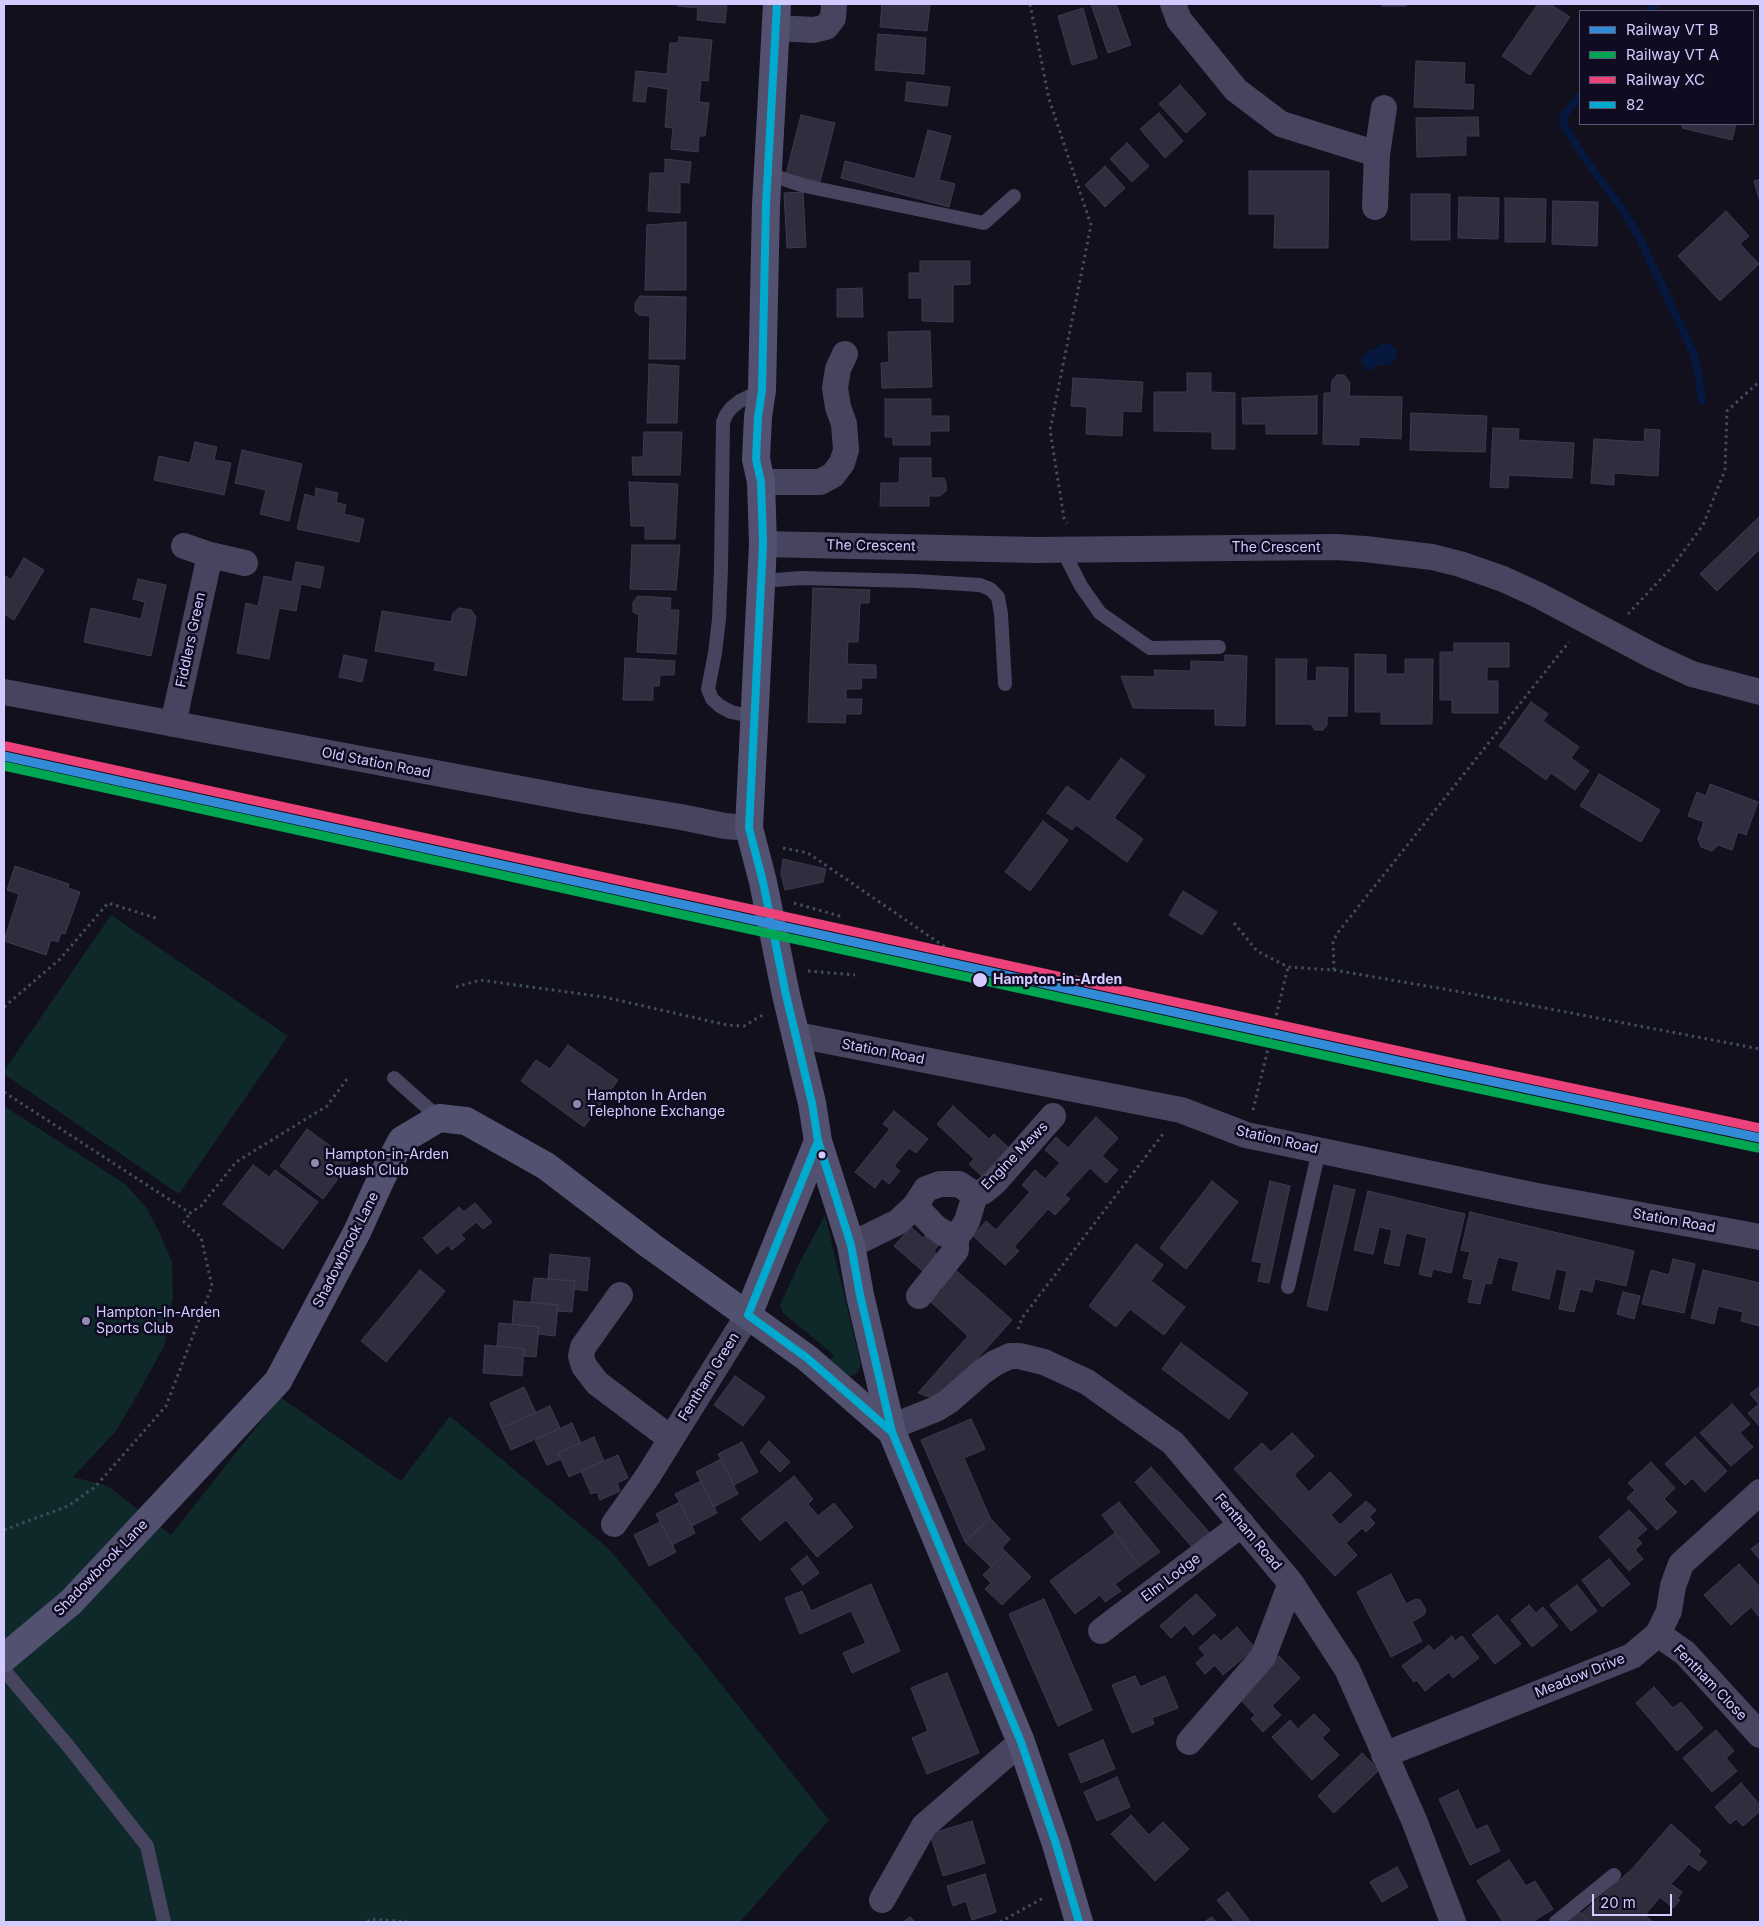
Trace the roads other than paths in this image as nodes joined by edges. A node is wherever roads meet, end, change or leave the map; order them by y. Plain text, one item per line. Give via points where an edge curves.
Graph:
1 (834, 4) edge
2 (1173, 4) edge
3 (776, 16) edge
4 (1384, 108) dead end
5 (1377, 154) junction
6 (768, 174) junction
7 (1014, 196) dead end
8 (1375, 207) dead end
9 (844, 354) dead end
10 (762, 390) junction
11 (761, 482) junction
12 (763, 544) junction
13 (184, 546) dead end
14 (1073, 549) junction
15 (210, 555) junction
16 (245, 563) dead end
17 (762, 581) junction
18 (1219, 647) dead end
19 (1005, 684) dead end
20 (4, 692) edge
21 (1760, 692) edge
22 (755, 718) junction
23 (173, 724) junction
24 (750, 828) junction
25 (792, 1015) junction
26 (394, 1078) dead end
27 (1053, 1116) dead end
28 (438, 1118) junction
29 (818, 1141) junction
30 (1319, 1150) junction
31 (975, 1195) junction
32 (915, 1206) junction
33 (956, 1235) junction
34 (1760, 1236) edge
35 (851, 1246) junction
36 (1288, 1287) dead end
37 (620, 1295) dead end
38 (919, 1296) dead end
39 (748, 1315) junction
40 (892, 1430) junction
41 (670, 1438) junction
42 (1760, 1492) edge
43 (614, 1524) dead end
44 (1242, 1524) junction
45 (1291, 1583) junction
46 (1101, 1630) dead end
47 (1658, 1634) junction
48 (4, 1658) edge
49 (4, 1670) edge
50 (1760, 1735) edge
51 (1021, 1742) junction
52 (1189, 1742) dead end
53 (1384, 1755) junction
54 (1614, 1875) dead end
55 (882, 1900) dead end
56 (164, 1922) edge
57 (1079, 1922) edge
58 (1453, 1922) edge
59 (1556, 1922) edge

1 - 3 street via 832,18 826,27 814,30
2 - 5 street via 1179,20 1236,90 1280,124
3 - 6 main road
4 - 5 street
5 - 8 street
6 - 7 lane via 805,186 984,223
6 - 10 main road
9 - 11 street via 835,388 844,424 846,450 842,463 820,482
10 - 11 main road via 756,459
10 - 22 lane via 731,408 723,422 719,611 708,689 720,706
11 - 12 main road
12 - 14 street, The Crescent
12 - 17 main road
13 - 15 street
14 - 18 lane via 1081,586 1100,613 1150,648
14 - 21 street, The Crescent via 1336,547 1432,557 1503,579 1538,594 1692,674
15 - 16 street
15 - 23 street, Fiddlers Green
17 - 19 lane via 801,578 877,580 980,585 990,589 998,597
17 - 22 main road
20 - 23 street, Old Station Road
22 - 24 main road
23 - 24 street, Old Station Road via 585,801
24 - 25 main road
25 - 29 main road
25 - 30 street, Station Road via 1181,1110 1246,1135
26 - 28 lane
27 - 31 street, Engine Mews via 995,1182
28 - 39 main road via 466,1121 546,1166
28 - 48 main road, Shadowbrook Lane via 402,1140 278,1381 71,1602
29 - 35 main road
29 - 39 main road
30 - 34 street, Station Road via 1532,1195
30 - 36 lane
31 - 32 street, Engine Mews via 959,1184 940,1184 926,1189
31 - 33 street, Engine Mews via 967,1221
32 - 33 street via 935,1227 945,1234
32 - 35 street, Engine Mews via 898,1222
33 - 38 street, Engine Mews via 956,1250
35 - 40 main road
37 - 41 street via 583,1347 584,1366 597,1384
39 - 40 main road via 807,1358
39 - 41 street, Fentham Green
40 - 44 street, Fentham Road via 949,1401 982,1372 1010,1356 1032,1358 1087,1382 1172,1443
40 - 51 main road
41 - 43 street, Fentham Green
42 - 47 street, Meadow Drive via 1681,1564 1669,1611
44 - 45 street, Fentham Road
44 - 46 street, Elm Lodge
45 - 52 street via 1264,1657
45 - 53 street, Fentham Road via 1347,1669
47 - 50 street, Fentham Close via 1685,1653
47 - 53 street, Meadow Drive via 1632,1656
49 - 56 lane via 147,1846
51 - 55 street via 924,1826
51 - 57 main road
53 - 58 street, Fentham Road via 1414,1820
54 - 59 lane

